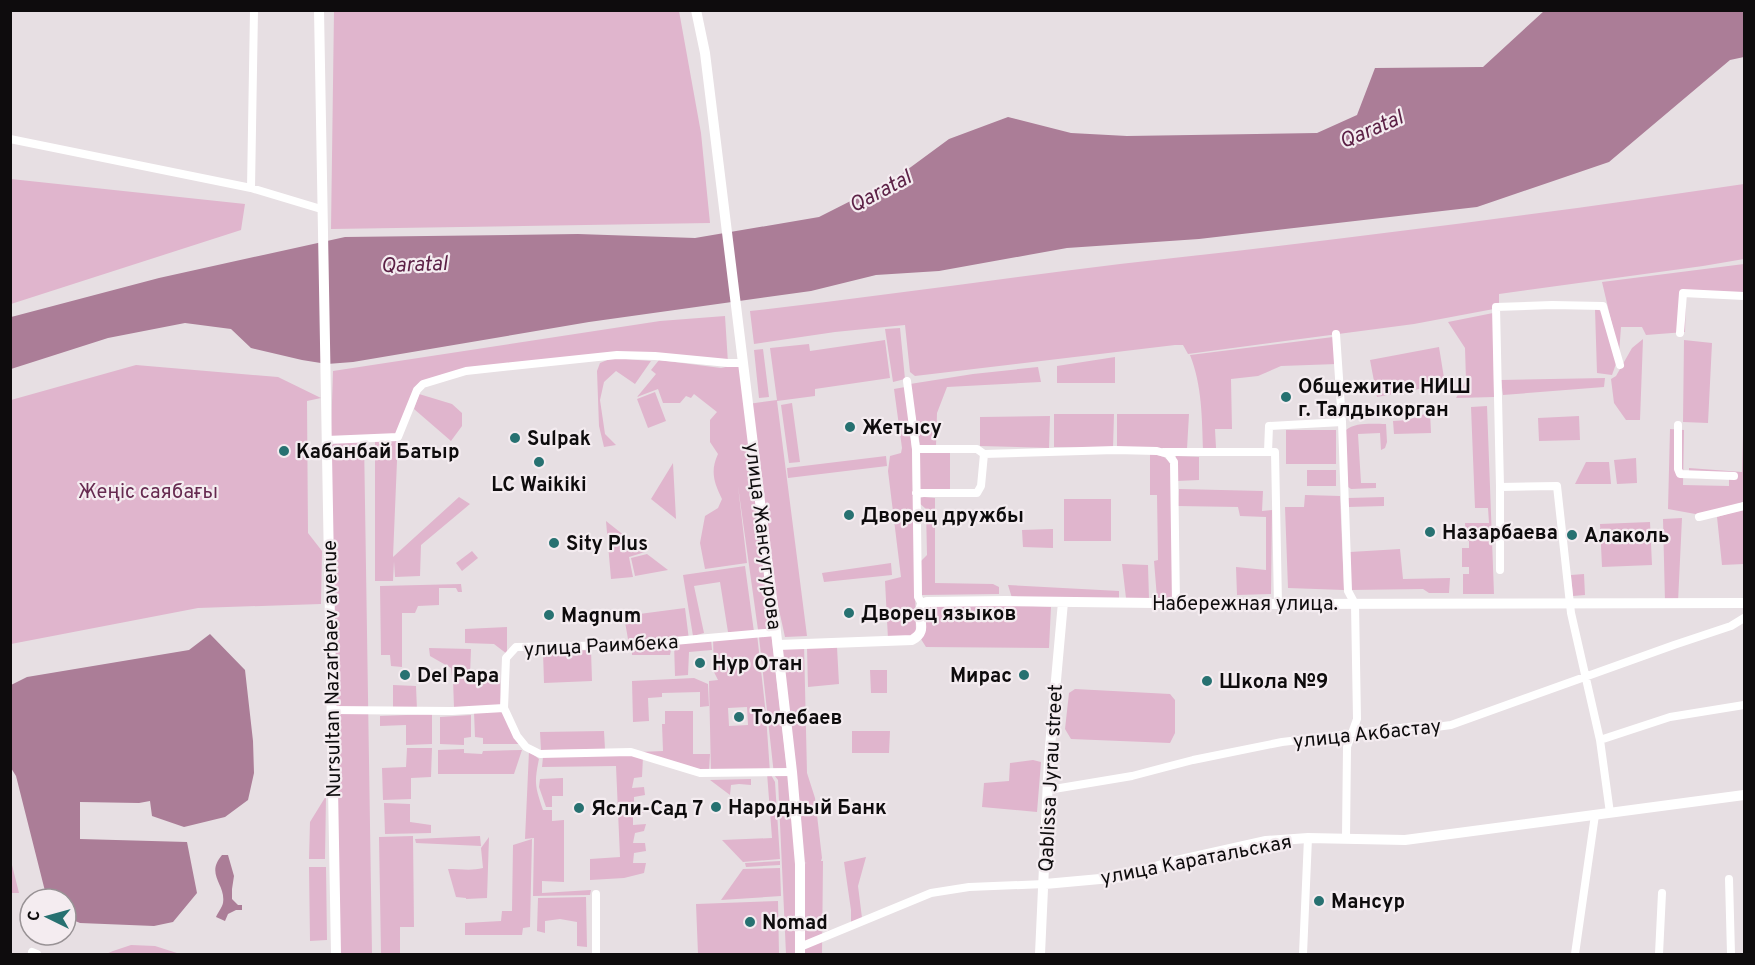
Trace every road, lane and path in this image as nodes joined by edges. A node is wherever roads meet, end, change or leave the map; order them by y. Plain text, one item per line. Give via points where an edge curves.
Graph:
1 (254, 10) edge
2 (319, 10) edge
3 (696, 10) edge
4 (10, 139) edge
5 (251, 188) junction
6 (321, 209) junction
7 (1744, 296) edge
8 (1680, 333) dead end
9 (1336, 334) dead end
10 (743, 363) junction
11 (1620, 365) dead end
12 (907, 381) dead end
13 (1342, 422) junction
14 (1678, 425) dead end
15 (327, 440) junction
16 (916, 449) junction
17 (1269, 452) junction
18 (1162, 453) junction
19 (984, 454) junction
20 (1734, 476) dead end
21 (1500, 487) junction
22 (916, 493) junction
23 (1744, 506) edge
24 (1699, 517) dead end
25 (1500, 570) dead end
26 (1062, 602) junction
27 (1744, 603) edge
28 (922, 604) junction
29 (1176, 604) junction
30 (1278, 604) junction
31 (1355, 604) junction
32 (1570, 604) junction
33 (1744, 618) edge
34 (776, 632) junction
35 (778, 645) junction
36 (1585, 677) junction
37 (1744, 705) edge
38 (504, 708) junction
39 (332, 710) junction
40 (1352, 735) junction
41 (1600, 740) junction
42 (792, 772) junction
43 (1048, 790) junction
44 (1744, 795) edge
45 (1610, 813) junction
46 (1595, 815) junction
47 (1308, 838) junction
48 (1346, 838) junction
49 (1729, 879) dead end
50 (1045, 884) junction
51 (1662, 893) dead end
52 (596, 894) dead end
53 (800, 951) edge
54 (336, 954) edge
55 (596, 954) edge
56 (1040, 954) edge
57 (1303, 954) edge
58 (1575, 954) edge
59 (1659, 954) edge
60 (1731, 954) edge

1 - 5 street
2 - 6 street, Nursultan Nazarbaev avenue
3 - 10 street, улица Жансугурова via 705,53
4 - 5 street
5 - 6 street
6 - 15 street, Nursultan Nazarbaev avenue
7 - 8 street via 1683,293
9 - 13 street
10 - 15 street via 616,355 466,370 423,384 398,437
10 - 34 street, улица Жансугурова
11 - 21 street via 1603,306 1496,307
12 - 16 street
13 - 17 street via 1269,426
13 - 31 street via 1348,591
14 - 20 street via 1680,474
15 - 39 street, Nursultan Nazarbaev avenue
16 - 19 street via 977,449
16 - 22 street
17 - 18 street
17 - 30 street via 1275,452
18 - 19 street via 1115,450
18 - 29 street via 1174,462
19 - 22 street via 977,493
21 - 25 street
21 - 32 street via 1557,486
22 - 28 street via 918,597
23 - 24 street
26 - 28 street, Набережная улица.
26 - 29 street, Набережная улица.
26 - 43 street, Qablissa Jyrau street
27 - 32 street, Набережная улица.
28 - 35 street via 922,629 912,640
29 - 30 street, Набережная улица.
30 - 31 street, Набережная улица.
31 - 32 street, Набережная улица.
31 - 40 street via 1357,719
32 - 36 street
33 - 36 street, улица Акбастау
34 - 35 street, улица Жансугурова
34 - 38 street, улица Раимбека via 629,645 516,647 506,658
35 - 42 street, улица Жансугурова
36 - 40 street, улица Акбастау via 1451,724
36 - 41 street
37 - 41 street via 1670,717
38 - 39 street
38 - 42 street via 525,747 540,754 631,752 700,773
39 - 54 street, Nursultan Nazarbaev avenue
40 - 43 street, улица Акбастау via 1282,742 1132,776
40 - 48 street via 1347,747
41 - 45 street
42 - 53 street, улица Жансугурова via 800,864
43 - 50 street, Qablissa Jyrau street
44 - 45 street, улица Каратальская
45 - 46 street, улица Каратальская
46 - 48 street, улица Каратальская via 1405,840
46 - 58 street
47 - 48 street, улица Каратальская
47 - 50 street, улица Каратальская via 1266,841 1122,877
47 - 57 street
49 - 60 street
50 - 53 street, улица Каратальская via 969,887 932,893
50 - 56 street, Qablissa Jyrau street
51 - 59 street
52 - 55 street

